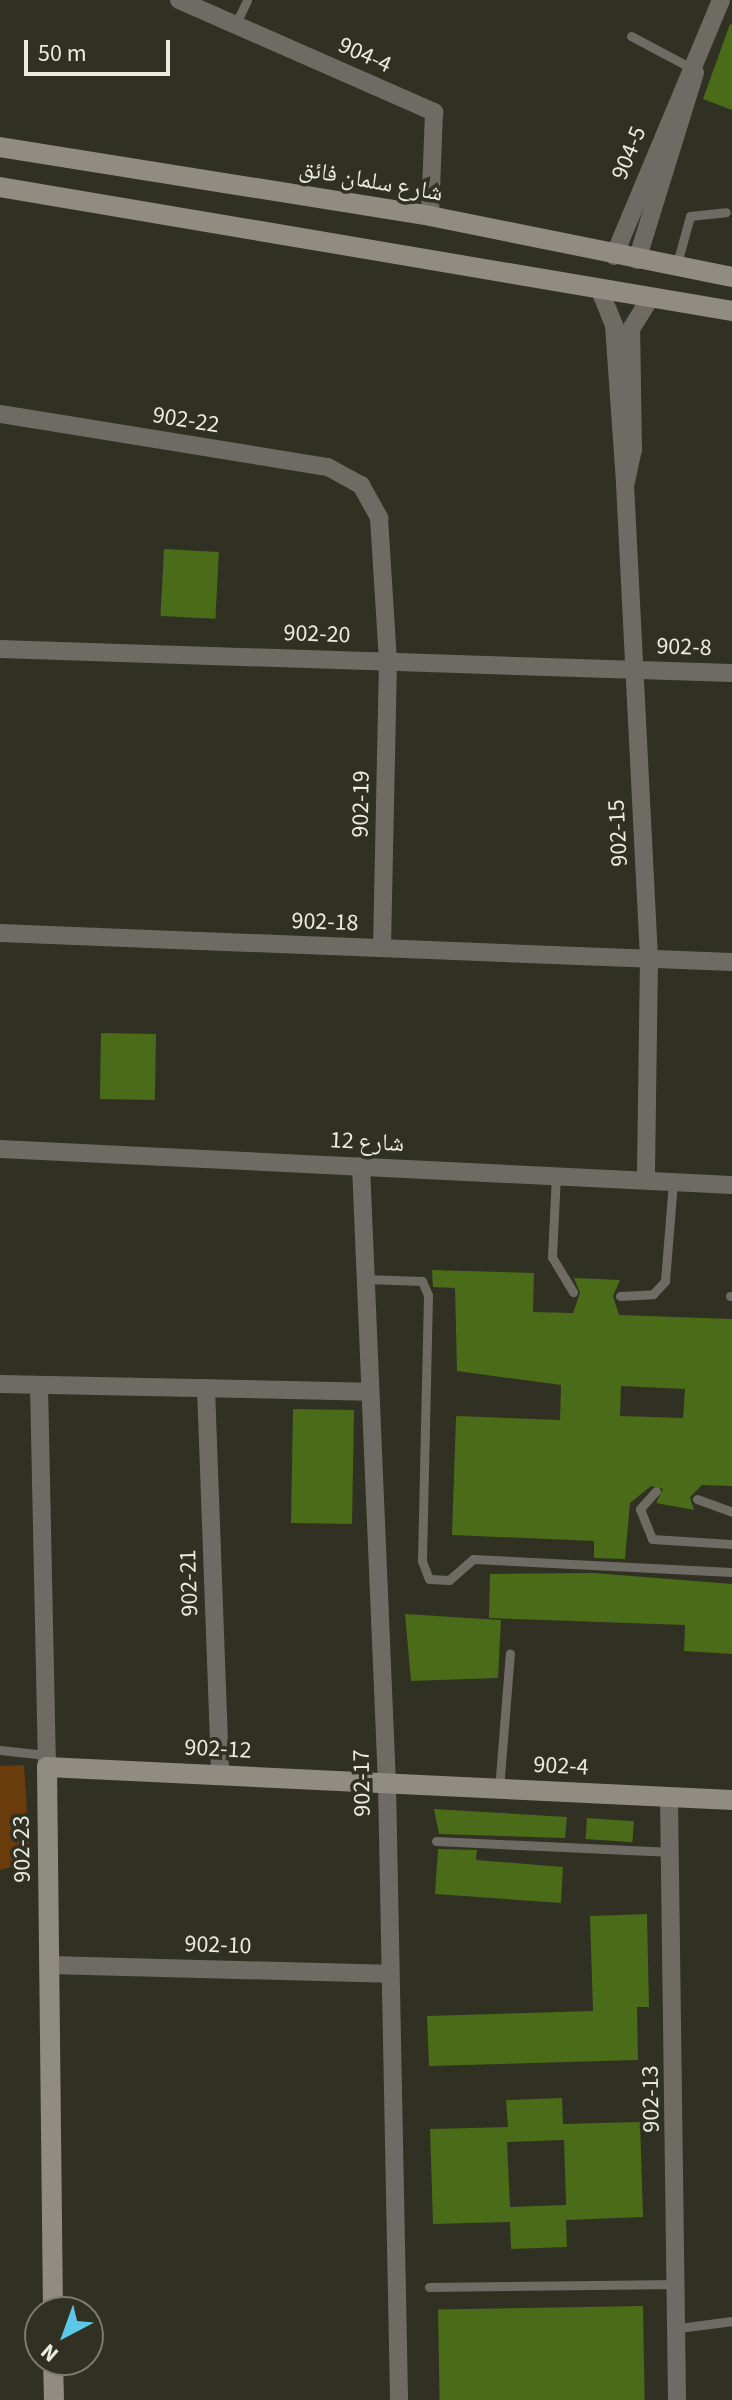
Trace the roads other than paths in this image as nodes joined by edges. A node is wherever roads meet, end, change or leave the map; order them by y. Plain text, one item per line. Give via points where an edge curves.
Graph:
1 (179, 0) edge
2 (247, 0) edge
3 (721, 0) edge
4 (236, 23) junction
5 (631, 36) dead end
6 (695, 70) junction
7 (0, 147) edge
8 (0, 187) edge
9 (726, 212) dead end
10 (430, 216) junction
11 (614, 256) junction
12 (637, 260) junction
13 (676, 267) junction
14 (732, 277) edge
15 (599, 288) junction
16 (651, 297) junction
17 (732, 311) edge
18 (0, 414) edge
19 (625, 484) junction
20 (361, 485) joint
21 (0, 649) edge
22 (388, 661) junction
23 (633, 669) junction
24 (732, 673) edge
25 (0, 933) edge
26 (382, 948) junction
27 (649, 958) junction
28 (732, 962) edge
29 (0, 1149) edge
30 (361, 1166) junction
31 (556, 1175) junction
32 (646, 1180) junction
33 (673, 1181) junction
34 (732, 1185) edge
35 (365, 1279) junction
36 (573, 1292) dead end
37 (620, 1296) dead end
38 (0, 1384) edge
39 (39, 1385) junction
40 (206, 1388) junction
41 (369, 1392) junction
42 (656, 1491) dead end
43 (697, 1499) dead end
44 (732, 1512) edge
45 (732, 1544) edge
46 (732, 1572) edge
47 (510, 1653) dead end
48 (0, 1750) edge
49 (47, 1761) junction
50 (220, 1775) junction
51 (387, 1784) junction
52 (499, 1789) junction
53 (669, 1797) junction
54 (732, 1800) edge
55 (436, 1841) dead end
56 (672, 1852) junction
57 (49, 1965) junction
58 (387, 1974) junction
59 (678, 2284) junction
60 (429, 2287) dead end
61 (53, 2296) edge
62 (732, 2321) edge
63 (679, 2328) junction
64 (53, 2376) edge
65 (54, 2400) edge
66 (399, 2400) edge
67 (677, 2400) edge

1 - 4 street, 904-4
2 - 4 lane
3 - 6 street, 904-5
4 - 10 street, 904-4 via 434,112
5 - 6 lane
6 - 11 street, 904-5
6 - 12 street, 904-5
7 - 10 main road, شارع سلمان فائق
8 - 15 main road
9 - 13 lane via 690,216
10 - 11 main road, شارع سلمان فائق
11 - 12 main road, شارع سلمان فائق
12 - 13 main road, شارع سلمان فائق
13 - 14 main road, شارع سلمان فائق
15 - 16 main road
15 - 19 street, 902-15 via 614,325
16 - 17 main road
16 - 19 street, 902-15 via 630,335 633,450
18 - 20 street, 902-22 via 328,467
19 - 23 street, 902-15
20 - 22 street, 902-19 via 379,518
21 - 22 street, 902-20
22 - 23 street, 902-20
22 - 26 street, 902-19
23 - 24 street, 902-8
23 - 27 street, 902-15
25 - 26 street, 902-18
26 - 27 street, 902-18
27 - 28 street, 902-18
27 - 32 street, 902-15
29 - 30 street, شارع 12
30 - 31 street, شارع 12
30 - 35 street, 902-17
31 - 32 street, شارع 12
31 - 36 lane via 552,1257
32 - 33 street, شارع 12
33 - 34 street, شارع 12
33 - 37 lane via 665,1281 653,1294
35 - 41 street, 902-17
35 - 46 lane via 422,1281 428,1295 422,1561 429,1579 449,1580 473,1559
38 - 39 street
39 - 40 street
39 - 49 street, 902-23
40 - 41 street
40 - 50 street, 902-21
41 - 51 street, 902-17
42 - 45 lane via 640,1509 652,1539
43 - 44 lane
47 - 52 lane
48 - 49 lane
49 - 50 main road, 902-12
49 - 57 main road, 902-23
50 - 51 main road, 902-12
51 - 52 main road, 902-4
51 - 58 street, 902-17
52 - 53 main road, 902-4
53 - 54 main road, 902-4
53 - 56 street, 902-13
55 - 56 lane
56 - 59 street, 902-13
57 - 58 street, 902-10
57 - 61 main road, 902-23
58 - 66 street, 902-17
59 - 60 lane
59 - 63 street, 902-13
62 - 63 lane
63 - 67 street, 902-13
64 - 65 main road

